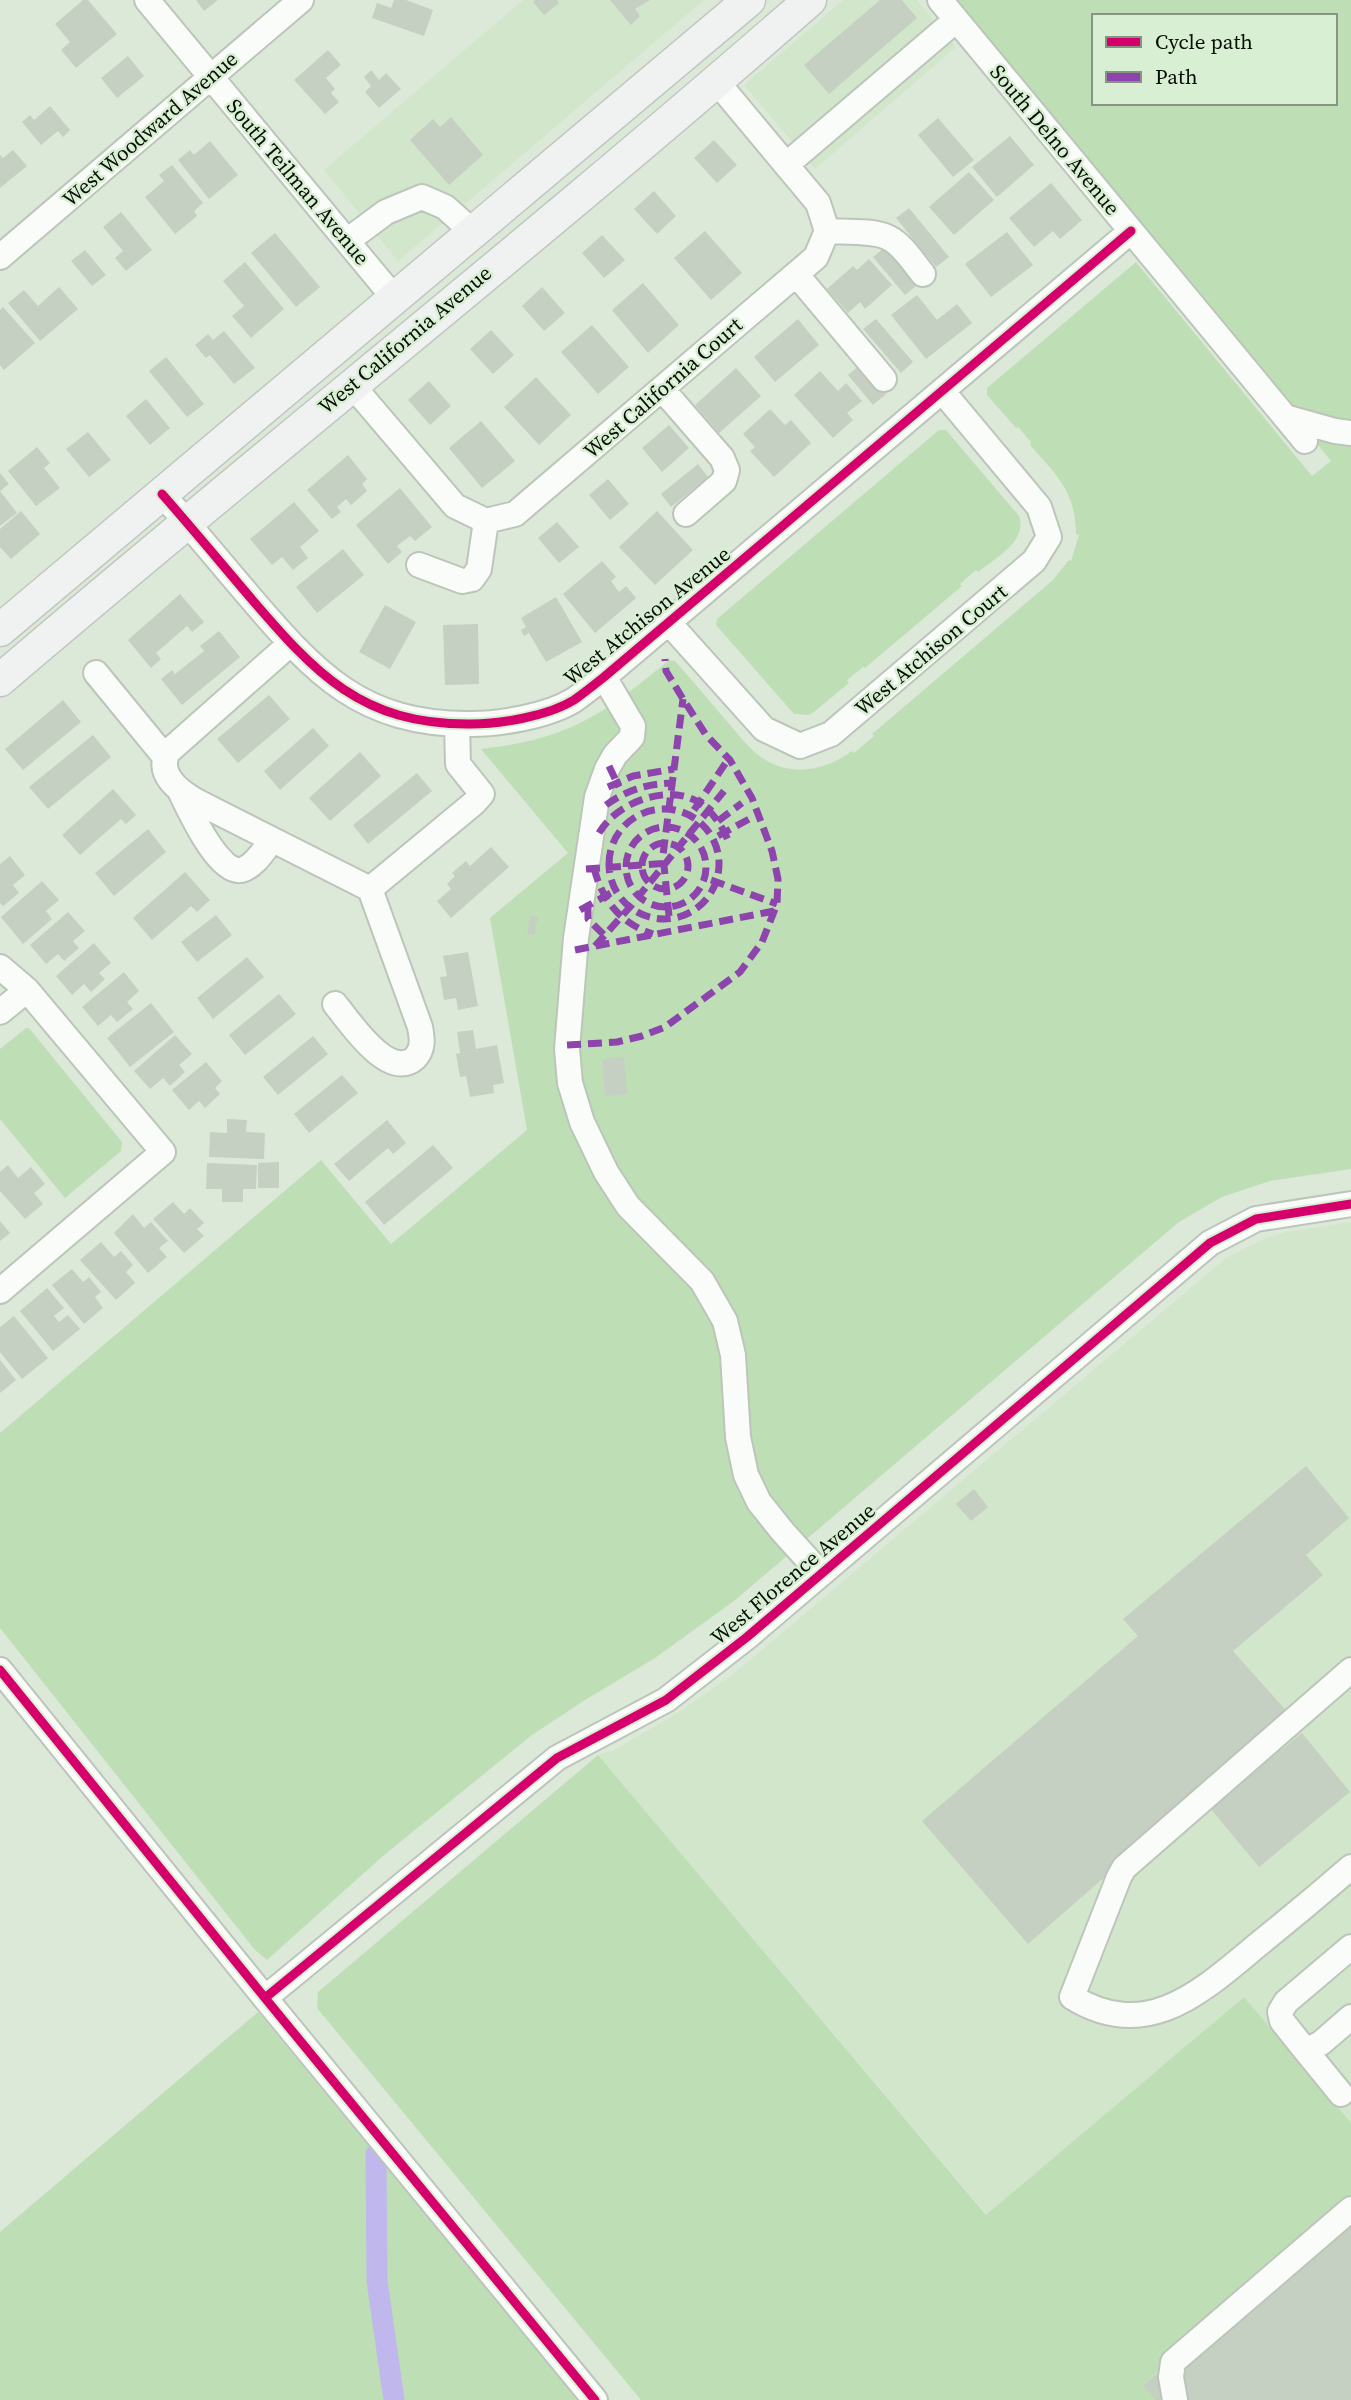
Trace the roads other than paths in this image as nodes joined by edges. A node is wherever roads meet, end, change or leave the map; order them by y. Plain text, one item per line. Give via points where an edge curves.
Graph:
1 (147, 0) edge
2 (301, 0) edge
3 (749, 0) edge
4 (810, 0) edge
5 (940, 0) edge
6 (956, 20) junction
7 (211, 77) junction
8 (717, 82) junction
9 (786, 164) junction
10 (827, 231) junction
11 (1131, 231) junction
12 (474, 232) junction
13 (347, 241) junction
14 (0, 257) edge
15 (796, 274) junction
16 (923, 274) dead end
17 (395, 299) junction
18 (884, 379) dead end
19 (352, 385) junction
20 (662, 389) junction
21 (943, 392) junction
22 (1285, 417) junction
23 (1351, 433) edge
24 (1305, 441) dead end
25 (162, 494) junction
26 (686, 514) dead end
27 (486, 521) junction
28 (186, 522) junction
29 (419, 565) dead end
30 (669, 623) junction
31 (0, 630) edge
32 (290, 644) junction
33 (96, 673) dead end
34 (604, 677) junction
35 (0, 680) edge
36 (457, 724) junction
37 (166, 757) junction
38 (179, 791) junction
39 (272, 840) junction
40 (370, 889) junction
41 (0, 967) edge
42 (26, 990) junction
43 (335, 1004) dead end
44 (0, 1012) edge
45 (1351, 1203) edge
46 (0, 1291) edge
47 (821, 1574) junction
48 (0, 1670) edge
49 (1351, 1670) edge
50 (1351, 1867) edge
51 (1351, 1947) edge
52 (265, 1998) junction
53 (1351, 2017) edge
54 (1306, 2051) junction
55 (1348, 2095) edge
56 (1351, 2209) edge
57 (595, 2400) edge
58 (1175, 2400) edge

1 - 7 street, South Teilman Avenue
2 - 7 street, West Woodward Avenue
3 - 12 main road, West California Avenue
4 - 8 main road, West California Avenue
5 - 6 street, South Delno Avenue
6 - 9 street
6 - 11 street, South Delno Avenue
7 - 13 street, South Teilman Avenue
7 - 14 street, West Woodward Avenue
8 - 9 street
8 - 19 main road, West California Avenue
9 - 10 street via 818,203
10 - 15 street, West California Court via 816,257
10 - 16 street via 888,237
11 - 21 street, West Atchison Avenue
11 - 22 street, South Delno Avenue
12 - 13 street via 445,206 422,197 386,212
12 - 17 main road, West California Avenue
13 - 17 street, South Teilman Avenue
15 - 18 street
15 - 20 street, West California Court
17 - 25 main road, West California Avenue
19 - 27 street via 455,506
19 - 28 main road, West California Avenue
20 - 26 street via 722,458 727,470 724,481
20 - 27 street, West California Court via 515,514
21 - 30 street, West Atchison Avenue
21 - 30 street, West Atchison Court via 1039,507 1049,537 1034,561 831,734 800,746 764,729
22 - 23 street
22 - 24 street, South Delno Avenue
25 - 28 street, West Atchison Avenue
25 - 31 main road, West California Avenue
27 - 29 street via 479,569 472,579 462,581
28 - 32 street, West Atchison Avenue
28 - 35 main road, West California Avenue
30 - 34 street, West Atchison Avenue
32 - 36 street, West Atchison Avenue via 319,673 382,710
32 - 37 street
33 - 37 street
34 - 36 street, West Atchison Avenue via 572,701 524,718
34 - 47 street via 633,726 632,737 615,755 597,797 576,938 567,1049 570,1083 582,1122 628,1206 702,1280 725,1321 746,1475 759,1502
36 - 40 street via 458,764 482,794
37 - 38 street via 164,770
38 - 39 street
38 - 39 street via 211,847 230,868 249,866
39 - 40 street
40 - 43 street via 420,1027 423,1042 418,1055 410,1062 395,1063 373,1051
41 - 42 street
42 - 44 street
42 - 46 street via 163,1152
45 - 47 street, West Florence Avenue via 1256,1219 1210,1243
47 - 52 street, West Florence Avenue via 666,1700 557,1758
48 - 52 street
49 - 50 street via 1124,1868 1072,1997 1115,2015 1140,2015 1178,2004 1212,1983
51 - 54 street via 1280,2012
52 - 57 street
53 - 54 street
54 - 55 street
56 - 58 street via 1173,2362

